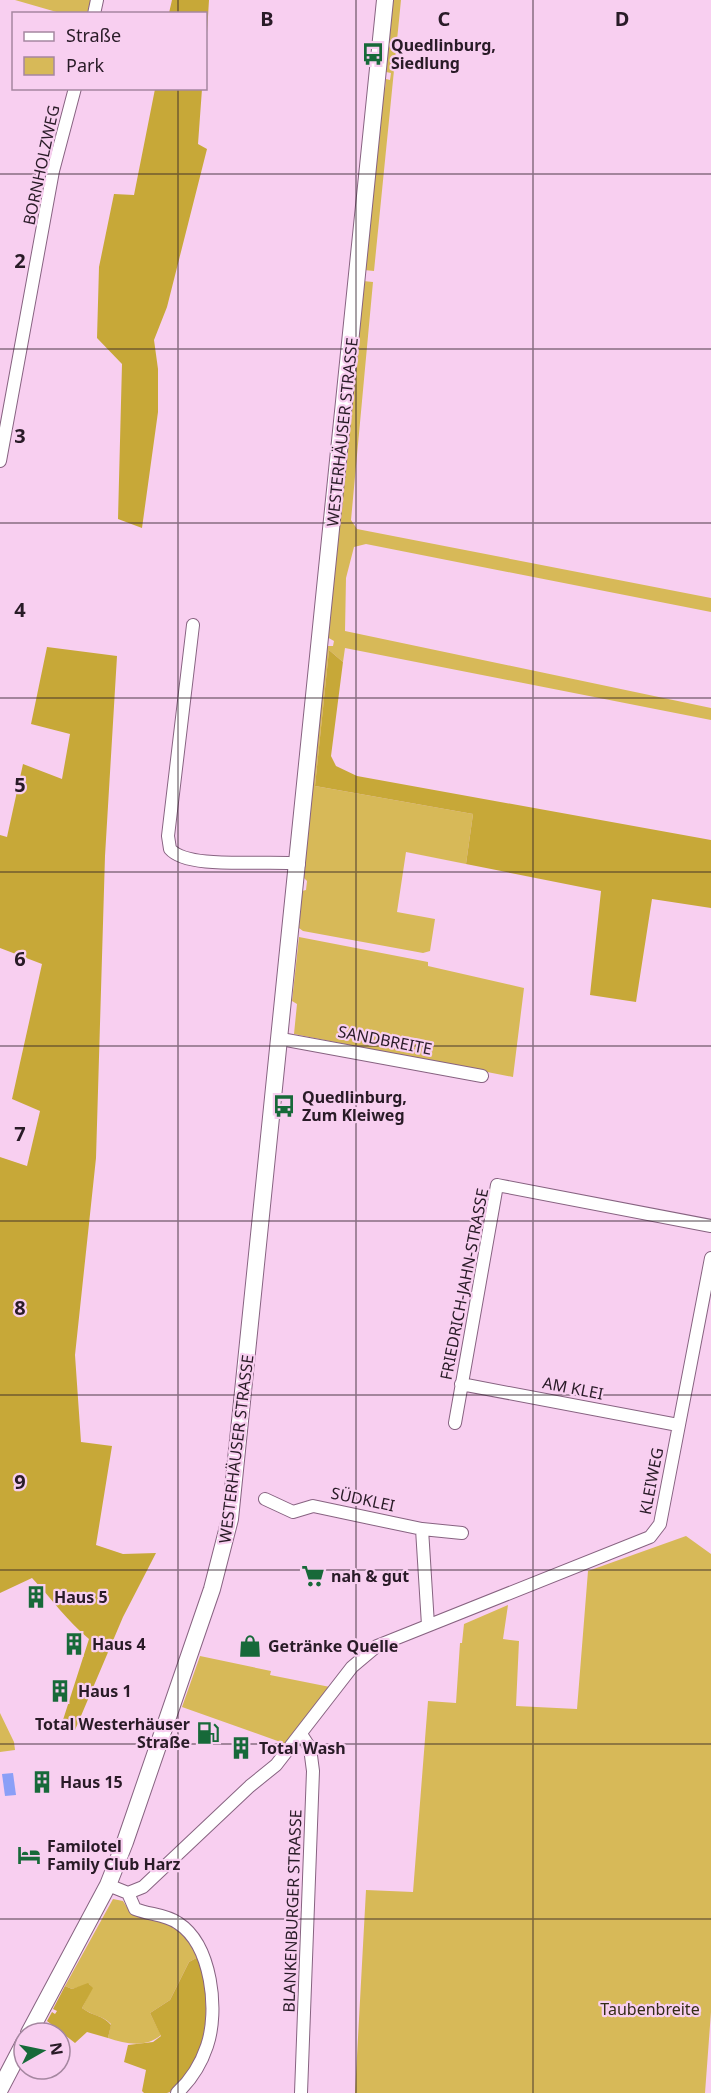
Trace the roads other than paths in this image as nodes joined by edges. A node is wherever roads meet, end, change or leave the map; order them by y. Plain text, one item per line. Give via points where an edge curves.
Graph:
1 (385, 0) edge
2 (74, 90) edge
3 (0, 461) edge
4 (193, 625) dead end
5 (299, 864) junction
6 (281, 1039) junction
7 (482, 1076) dead end
8 (711, 1226) edge
9 (711, 1258) edge
10 (461, 1384) junction
11 (455, 1423) dead end
12 (678, 1425) junction
13 (265, 1498) dead end
14 (422, 1529) junction
15 (462, 1533) dead end
16 (428, 1625) junction
17 (301, 1734) junction
18 (108, 1885) junction
19 (128, 1893) junction
20 (35, 2021) edge
21 (12, 2066) edge
22 (0, 2089) edge
23 (177, 2093) edge
24 (301, 2093) edge

1 - 5 main road, WESTERHÄUSER STRASSE
2 - 3 street, BORNHOLZWEG via 54,171
4 - 5 street via 168,836 170,849 180,857 246,865 280,861
5 - 6 main road, WESTERHÄUSER STRASSE
6 - 7 street, SANDBREITE
6 - 18 main road, WESTERHÄUSER STRASSE via 230,1519 212,1589
8 - 10 street, FRIEDRICH-JAHN-STRASSE via 497,1185
9 - 12 street, KLEIWEG
10 - 11 street, FRIEDRICH-JAHN-STRASSE
10 - 12 street, AM KLEI
12 - 16 street, KLEIWEG via 660,1524 650,1537
13 - 14 street, SÜDKLEI via 293,1512 314,1506
14 - 15 street, SÜDKLEI
14 - 16 street
16 - 17 street, KLEIWEG via 377,1646 352,1666
17 - 19 street via 276,1765 143,1887
17 - 24 street, BLANKENBURGER STRASSE via 310,1748 313,1771
18 - 19 street
18 - 20 main road, WESTERHÄUSER STRASSE
19 - 23 street via 135,1909 160,1914 192,1935 206,1960 211,1987 208,2044 200,2064
21 - 22 main road

